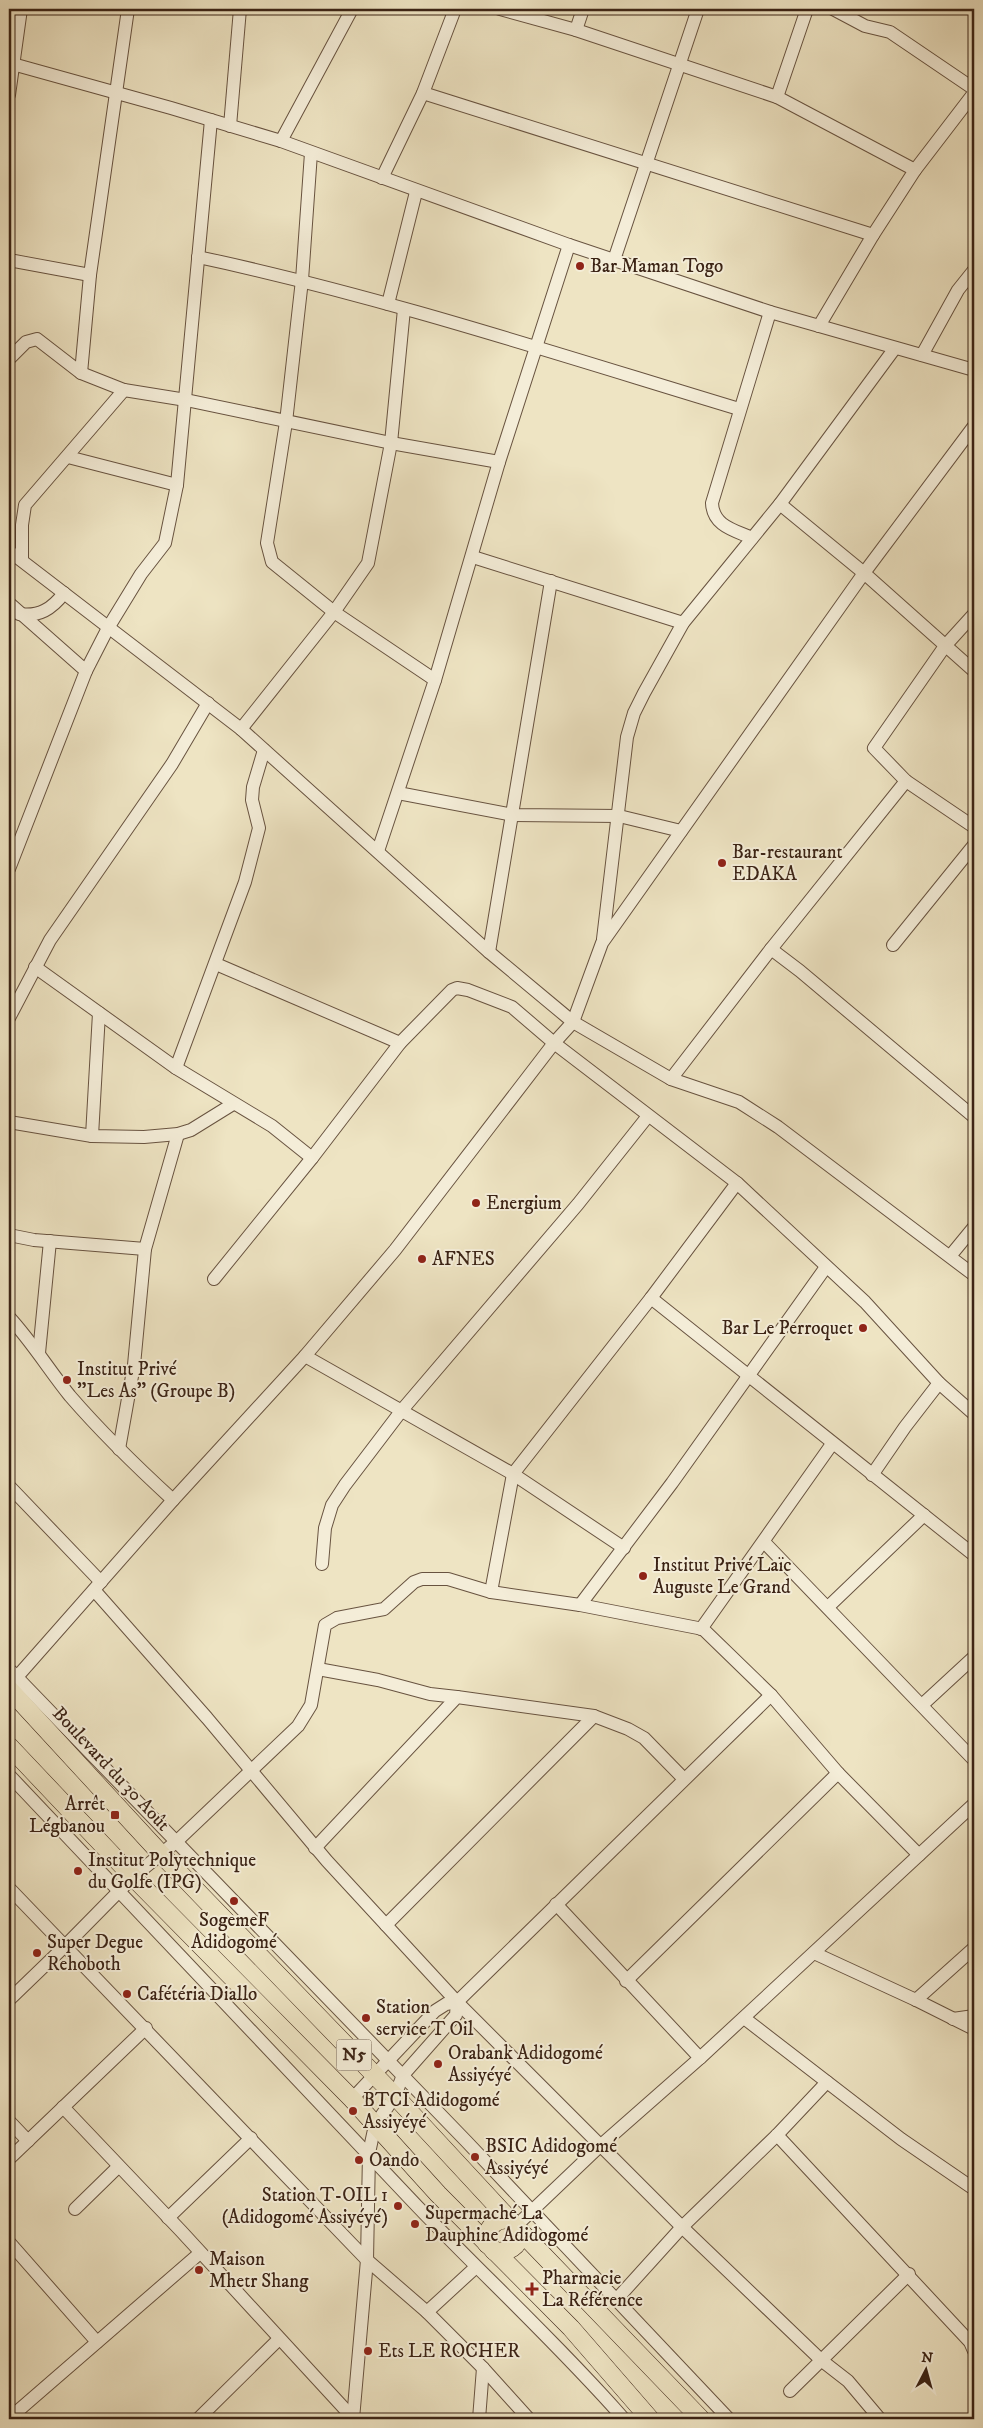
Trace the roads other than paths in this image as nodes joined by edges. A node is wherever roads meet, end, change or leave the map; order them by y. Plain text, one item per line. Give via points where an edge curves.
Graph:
1 (21, 9) edge
2 (128, 9) edge
3 (240, 9) edge
4 (352, 9) edge
5 (455, 9) edge
6 (500, 9) edge
7 (583, 9) edge
8 (698, 9) edge
9 (807, 9) edge
10 (833, 9) edge
11 (576, 30) junction
12 (11, 63) edge
13 (680, 64) junction
14 (974, 91) edge
15 (115, 92) junction
16 (423, 93) junction
17 (9, 95) edge
18 (777, 98) junction
19 (210, 120) junction
20 (230, 126) junction
21 (281, 142) junction
22 (311, 153) junction
23 (647, 164) junction
24 (915, 170) junction
25 (382, 178) junction
26 (416, 192) junction
27 (873, 235) junction
28 (569, 245) junction
29 (198, 257) junction
30 (9, 260) edge
31 (614, 260) junction
32 (974, 270) edge
33 (90, 275) junction
34 (302, 280) junction
35 (388, 304) junction
36 (404, 309) junction
37 (770, 312) junction
38 (819, 326) junction
39 (536, 348) junction
40 (895, 348) junction
41 (922, 355) junction
42 (9, 359) edge
43 (974, 370) edge
44 (81, 373) junction
45 (124, 390) junction
46 (186, 400) junction
47 (739, 410) junction
48 (286, 422) junction
49 (974, 426) edge
50 (391, 443) junction
51 (68, 457) junction
52 (499, 462) junction
53 (178, 485) junction
54 (780, 504) junction
55 (752, 538) junction
56 (9, 551) edge
57 (473, 558) junction
58 (22, 560) junction
59 (864, 573) junction
60 (552, 582) junction
61 (64, 593) junction
62 (13, 611) edge
63 (334, 612) junction
64 (974, 614) edge
65 (683, 623) junction
66 (108, 628) junction
67 (945, 646) junction
68 (86, 671) junction
69 (974, 671) edge
70 (435, 680) junction
71 (208, 703) junction
72 (241, 729) junction
73 (264, 750) junction
74 (906, 781) junction
75 (398, 793) junction
76 (513, 815) junction
77 (619, 816) junction
78 (974, 827) edge
79 (681, 831) junction
80 (974, 845) edge
81 (378, 852) junction
82 (9, 869) edge
83 (602, 942) junction
84 (893, 944) dead end
85 (771, 949) junction
86 (489, 952) junction
87 (216, 964) junction
88 (35, 967) junction
89 (100, 1013) junction
90 (9, 1018) edge
91 (573, 1022) junction
92 (400, 1043) junction
93 (554, 1043) junction
94 (176, 1068) junction
95 (671, 1079) junction
96 (233, 1104) junction
97 (648, 1116) junction
98 (974, 1117) edge
99 (9, 1122) edge
100 (178, 1134) junction
101 (92, 1136) junction
102 (312, 1158) junction
103 (737, 1183) junction
104 (974, 1228) edge
105 (9, 1235) edge
106 (50, 1241) junction
107 (145, 1249) junction
108 (950, 1255) junction
109 (826, 1267) junction
110 (974, 1276) edge
111 (214, 1279) dead end
112 (650, 1298) junction
113 (9, 1317) edge
114 (39, 1353) junction
115 (305, 1356) junction
116 (748, 1376) junction
117 (939, 1383) junction
118 (402, 1410) junction
119 (974, 1414) edge
120 (832, 1444) junction
121 (119, 1448) junction
122 (513, 1474) junction
123 (872, 1475) junction
124 (9, 1486) edge
125 (173, 1500) junction
126 (924, 1515) junction
127 (764, 1542) junction
128 (624, 1548) junction
129 (974, 1555) edge
130 (322, 1564) dead end
131 (97, 1586) junction
132 (491, 1592) junction
133 (580, 1604) junction
134 (828, 1607) junction
135 (701, 1629) junction
136 (974, 1657) edge
137 (318, 1669) junction
138 (12, 1684) edge
139 (770, 1695) junction
140 (457, 1697) junction
141 (922, 1705) junction
142 (9, 1715) edge
143 (594, 1716) junction
144 (9, 1746) edge
145 (974, 1760) edge
146 (251, 1771) junction
147 (838, 1773) junction
148 (9, 1775) edge
149 (683, 1778) junction
150 (974, 1804) edge
151 (177, 1841) junction
152 (316, 1848) junction
153 (161, 1854) junction
154 (919, 1856) junction
155 (132, 1877) junction
156 (9, 1888) edge
157 (120, 1890) junction
158 (556, 1904) junction
159 (386, 1926) junction
160 (66, 1945) junction
161 (974, 1948) edge
162 (814, 1954) junction
163 (626, 1981) junction
164 (9, 2000) edge
165 (916, 2000) junction
166 (457, 2002) junction
167 (974, 2016) edge
168 (744, 2018) junction
169 (953, 2019) junction
170 (146, 2028) junction
171 (974, 2029) edge
172 (700, 2058) junction
173 (388, 2060) junction
174 (403, 2075) junction
175 (375, 2076) junction
176 (827, 2082) junction
177 (395, 2096) junction
178 (352, 2098) junction
179 (63, 2107) junction
180 (9, 2121) edge
181 (375, 2125) junction
182 (778, 2135) junction
183 (251, 2138) junction
184 (28, 2140) junction
185 (600, 2146) junction
186 (369, 2153) junction
187 (9, 2159) edge
188 (118, 2166) junction
189 (974, 2189) edge
190 (75, 2209) dead end
191 (532, 2210) junction
192 (168, 2218) junction
193 (515, 2226) junction
194 (682, 2227) junction
195 (9, 2242) edge
196 (491, 2248) junction
197 (200, 2253) junction
198 (366, 2260) junction
199 (476, 2267) junction
200 (909, 2274) junction
201 (616, 2300) junction
202 (428, 2312) junction
203 (279, 2339) junction
204 (97, 2342) junction
205 (974, 2350) edge
206 (821, 2360) junction
207 (483, 2368) junction
208 (790, 2391) dead end
209 (12, 2416) edge
210 (198, 2419) edge
211 (353, 2419) edge
212 (479, 2419) edge
213 (529, 2419) edge
214 (624, 2419) edge
215 (650, 2419) edge
216 (701, 2419) edge
217 (729, 2419) edge
218 (880, 2419) edge

1 - 12 street
2 - 15 street
3 - 20 street
4 - 21 street
5 - 16 street
6 - 11 street
7 - 11 street
8 - 13 street
9 - 18 street
10 - 14 street via 865,26 890,32
11 - 13 street
12 - 15 street
12 - 17 street
13 - 18 street
13 - 23 street
14 - 24 street
15 - 19 street
15 - 33 street
16 - 23 street
16 - 25 street
18 - 24 street
19 - 20 street
19 - 29 street
20 - 21 street
21 - 22 street
22 - 25 street
22 - 34 street
23 - 27 street
23 - 31 street
24 - 27 street
25 - 26 street
26 - 28 street
26 - 35 street
27 - 38 street
28 - 31 street
28 - 39 street
29 - 34 street
29 - 46 street
30 - 33 street
31 - 37 street
32 - 41 street via 958,290
33 - 44 street
34 - 35 street
34 - 48 street
35 - 36 street
36 - 39 street
36 - 50 street
37 - 38 street
37 - 47 street
38 - 40 street
39 - 47 street
39 - 52 street
40 - 41 street
40 - 54 street
41 - 43 street
42 - 44 street via 26,342 37,339
44 - 45 street
45 - 46 street
45 - 51 street
46 - 48 street
46 - 53 street
47 - 55 street via 712,512 726,527
48 - 50 street
48 - 63 street via 268,553 272,562
49 - 59 street
50 - 52 street
50 - 63 street via 368,563
51 - 53 street
51 - 58 street via 25,505
52 - 57 street
53 - 66 street via 165,543 141,574
54 - 55 street
54 - 59 street
55 - 65 street
56 - 58 street
57 - 60 street
57 - 70 street
58 - 61 street
59 - 67 street
59 - 79 street
60 - 65 street
60 - 76 street
61 - 62 street via 55,604 39,614 30,616
61 - 66 street
62 - 68 street
63 - 70 street
63 - 72 street
64 - 67 street
65 - 77 street via 634,714 628,737
66 - 68 street
66 - 71 street
67 - 69 street
67 - 74 street via 874,748
68 - 82 street
70 - 75 street
71 - 72 street
71 - 88 street via 180,751 50,940
72 - 73 street
73 - 81 street
73 - 87 street via 252,796 258,833 246,882
74 - 78 street
74 - 85 street
75 - 76 street
75 - 81 street
76 - 77 street
76 - 86 street
77 - 79 street
77 - 83 street
79 - 83 street
80 - 84 street
81 - 86 street
83 - 91 street
85 - 95 street
85 - 98 street
86 - 91 street
87 - 92 street
87 - 94 street
88 - 89 street
88 - 90 street
89 - 94 street
89 - 101 street
91 - 93 street
91 - 95 street
92 - 93 street via 457,988 512,1007
92 - 102 street
93 - 97 street
93 - 115 street via 395,1250
94 - 96 street
95 - 108 street via 739,1102 778,1126
96 - 100 street via 191,1130
96 - 102 street via 272,1126
97 - 103 street
97 - 118 street via 578,1204
99 - 101 street
100 - 101 street
100 - 107 street
102 - 111 street
103 - 109 street
103 - 112 street
104 - 108 street
105 - 106 street
106 - 107 street
106 - 114 street
107 - 121 street via 134,1365
108 - 110 street
109 - 116 street
109 - 117 street via 865,1302
112 - 116 street
112 - 122 street
113 - 114 street
114 - 121 street via 70,1396
115 - 118 street
115 - 125 street
116 - 120 street
116 - 128 street
117 - 119 street
117 - 123 street
118 - 122 street
118 - 130 street via 332,1505
120 - 123 street
120 - 127 street
121 - 125 street
122 - 128 street
122 - 132 street
123 - 126 street
124 - 131 street
125 - 131 street
126 - 129 street
126 - 134 street
127 - 134 street
127 - 135 street
128 - 133 street
131 - 138 street
131 - 146 street
132 - 133 street
132 - 137 street via 448,1579 414,1582 384,1609 337,1618 325,1625
133 - 135 street
134 - 141 street
135 - 139 street via 708,1632
136 - 141 street
137 - 140 street
137 - 146 street via 311,1705 305,1716
138 - 142 highway
138 - 151 street
138 - 153 highway, Boulevard du 30 Août / N5
139 - 147 street
139 - 149 street
140 - 143 street
140 - 152 street
141 - 145 street
143 - 149 street via 644,1738
143 - 159 street
144 - 155 highway, N5
146 - 151 street
146 - 152 street
147 - 154 street
147 - 163 street
148 - 157 street
149 - 158 street
150 - 154 street
151 - 153 street
151 - 173 street
152 - 159 street
153 - 155 street
153 - 175 highway, Boulevard du 30 Août / N5
154 - 162 street
155 - 157 street
155 - 178 highway, N5
156 - 160 street
157 - 160 street
157 - 186 street
158 - 163 street
158 - 166 street
159 - 166 street
160 - 164 street
160 - 170 street
161 - 165 street
162 - 165 street
162 - 168 street
163 - 172 street
165 - 169 street
166 - 173 street via 435,2011
166 - 174 street via 456,2015
166 - 185 street
167 - 169 street
168 - 172 street
168 - 176 street
169 - 171 street
170 - 179 street
170 - 183 street
172 - 185 street
173 - 174 street
173 - 175 street
174 - 177 street
174 - 191 street
175 - 177 highway, Boulevard du 30 Août / N5
175 - 178 street
176 - 182 street
176 - 189 street via 901,2139
177 - 181 street
177 - 193 highway, Boulevard du 30 Août / N5
178 - 181 highway, N5
179 - 184 street
179 - 188 street
180 - 184 street
181 - 186 street
181 - 196 highway, N5
182 - 194 street
182 - 200 street
183 - 192 street
183 - 198 street
184 - 187 street
185 - 191 street
185 - 194 street
186 - 198 street
186 - 199 street
188 - 190 street
188 - 192 street
191 - 193 street
191 - 201 street
192 - 197 street
193 - 196 highway via 519,2240 511,2249 504,2252
193 - 196 highway via 503,2219 493,2224 488,2231
193 - 216 highway, Boulevard du 30 Août / N5
194 - 201 street
194 - 206 street
195 - 204 street
196 - 215 highway, N5 via 571,2328
197 - 203 street
197 - 204 street
198 - 202 street
198 - 211 street
199 - 202 street
199 - 214 street via 579,2369
200 - 205 street
200 - 206 street
201 - 217 street
202 - 207 street
203 - 210 street
203 - 211 street
204 - 209 street
206 - 208 street
206 - 218 street via 848,2381
207 - 212 street
207 - 213 street

